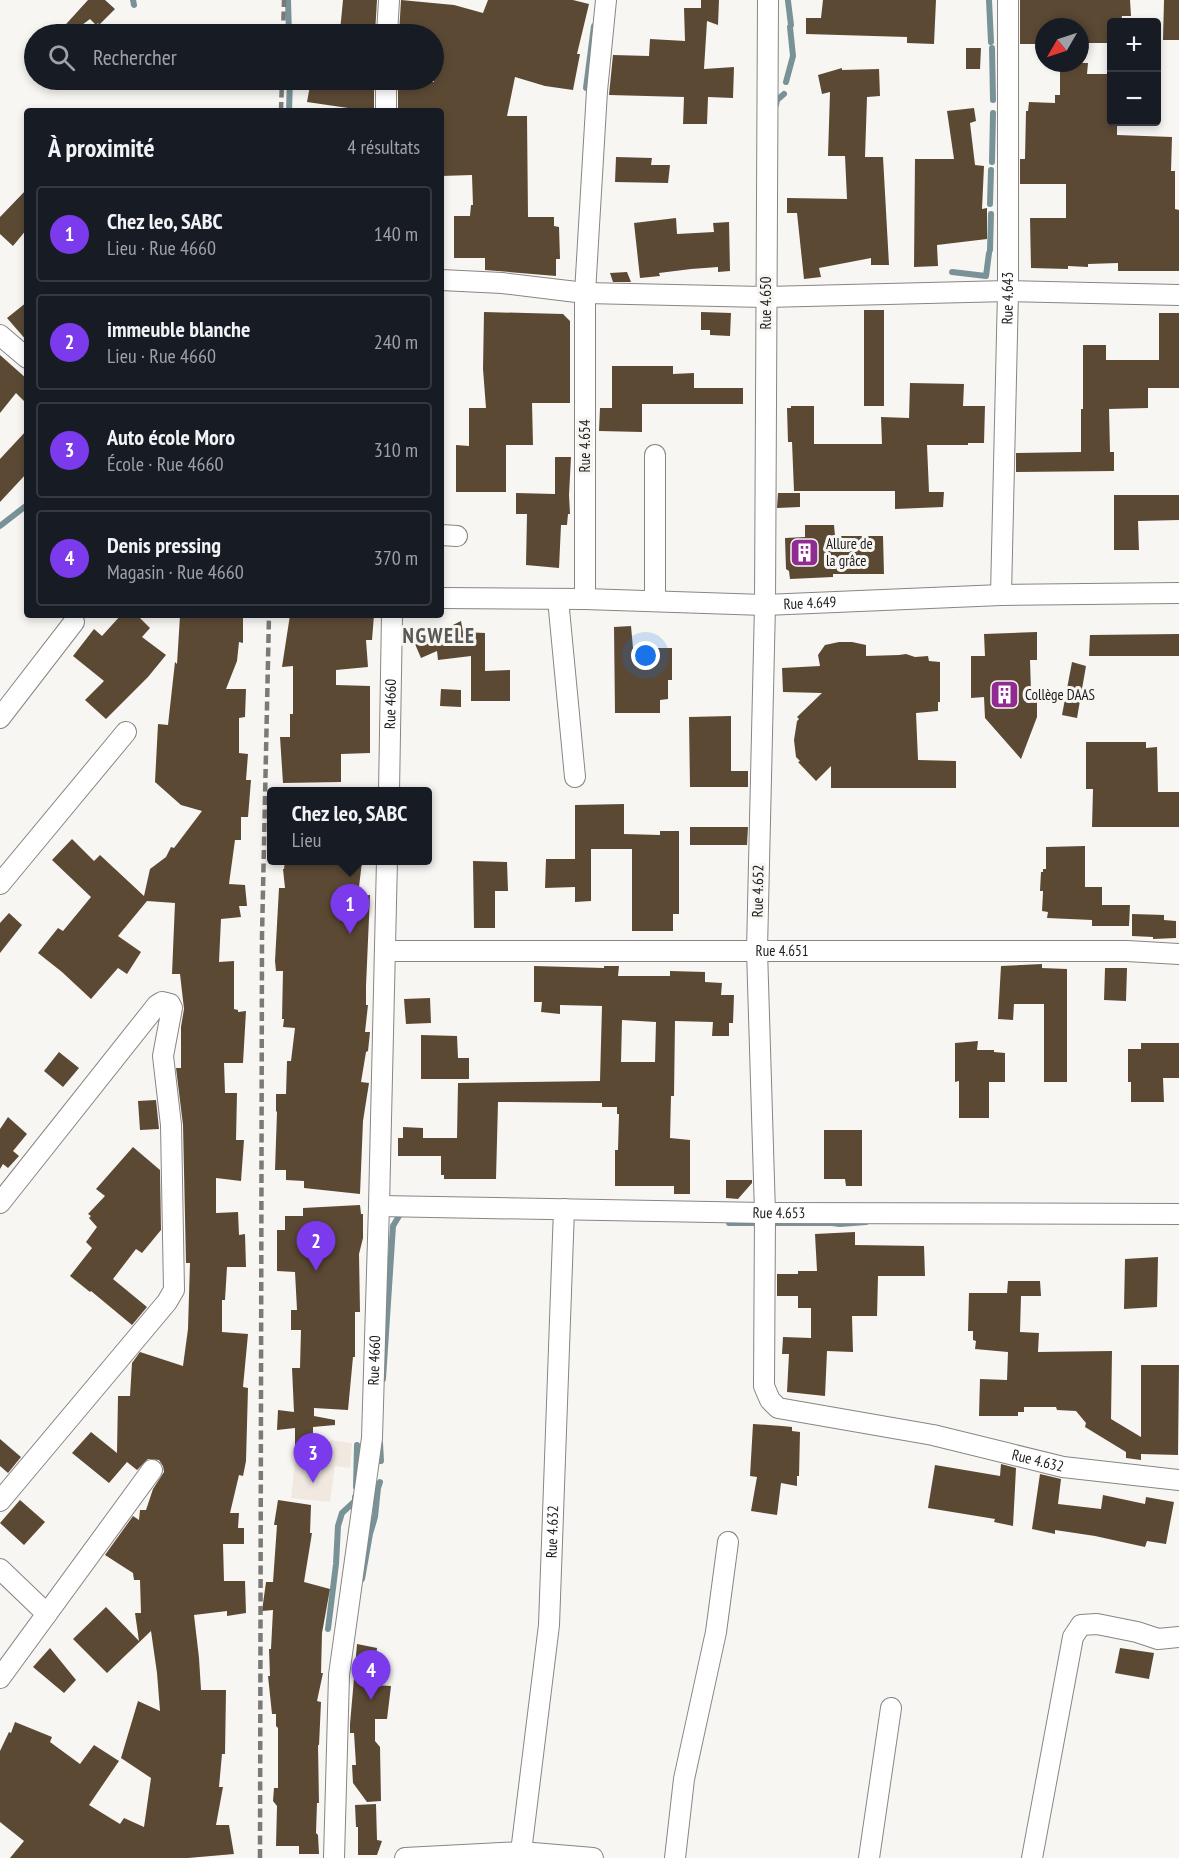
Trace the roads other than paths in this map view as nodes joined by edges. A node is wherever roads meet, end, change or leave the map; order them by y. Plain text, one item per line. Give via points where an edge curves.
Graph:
1 (389, 0) edge
2 (606, 0) edge
3 (768, 0) edge
4 (1008, 0) edge
5 (388, 24) edge
6 (386, 90) edge
7 (386, 108) edge
8 (444, 280) edge
9 (1008, 291) junction
10 (585, 293) junction
11 (1179, 295) edge
12 (766, 297) junction
13 (0, 335) edge
14 (24, 355) edge
15 (655, 454) dead end
16 (1179, 594) edge
17 (1001, 596) junction
18 (444, 598) edge
19 (558, 599) junction
20 (585, 599) junction
21 (655, 601) junction
22 (765, 605) junction
23 (392, 618) edge
24 (74, 622) dead end
25 (0, 718) edge
26 (126, 732) dead end
27 (574, 777) dead end
28 (389, 787) edge
29 (387, 865) edge
30 (0, 884) edge
31 (757, 950) junction
32 (386, 951) junction
33 (1179, 954) edge
34 (0, 1203) edge
35 (379, 1206) junction
36 (564, 1209) junction
37 (765, 1214) junction
38 (1179, 1214) edge
39 (152, 1470) dead end
40 (1179, 1480) edge
41 (0, 1501) edge
42 (728, 1542) dead end
43 (0, 1569) edge
44 (46, 1614) junction
45 (1179, 1637) edge
46 (0, 1678) edge
47 (891, 1708) dead end
48 (521, 1852) junction
49 (334, 1858) edge
50 (405, 1858) edge
51 (593, 1858) edge
52 (675, 1858) edge
53 (869, 1858) edge
54 (1032, 1858) edge

1 - 5 street
2 - 10 street, Rue 4.654
3 - 12 street, Rue 4.650
4 - 9 street, Rue 4.643
6 - 7 street
8 - 10 street
9 - 11 street
9 - 12 street
9 - 17 street, Rue 4.643
10 - 12 street
10 - 20 street, Rue 4.654
12 - 22 street, Rue 4.650
13 - 14 street
15 - 21 street
16 - 17 street, Rue 4.649
17 - 22 street, Rue 4.649
18 - 19 street, Rue 4.649
19 - 20 street, Rue 4.649
19 - 27 street
20 - 21 street, Rue 4.649
21 - 22 street, Rue 4.649
22 - 31 street, Rue 4.652
23 - 28 street, Rue 4660
24 - 25 street
26 - 30 street
29 - 32 street, Rue 4660
31 - 32 street, Rue 4.651
31 - 33 street, Rue 4.651
31 - 37 street, Rue 4.652
32 - 35 street, Rue 4660
34 - 41 street via 158,1005 170,1004 163,1056 171,1125 174,1290 168,1302
35 - 36 street, Rue 4.653
35 - 49 street, Rue 4660 via 372,1438 339,1675
36 - 37 street, Rue 4.653
36 - 48 street, Rue 4.632 via 549,1625
37 - 38 street, Rue 4.653
37 - 40 street, Rue 4.632 via 764,1386 778,1408 933,1435 1063,1467
39 - 44 street
42 - 52 street via 716,1632 684,1779
43 - 44 street
44 - 46 street
45 - 54 street via 1158,1639 1096,1624 1081,1625 1073,1637
47 - 53 street
48 - 50 street
48 - 51 street

